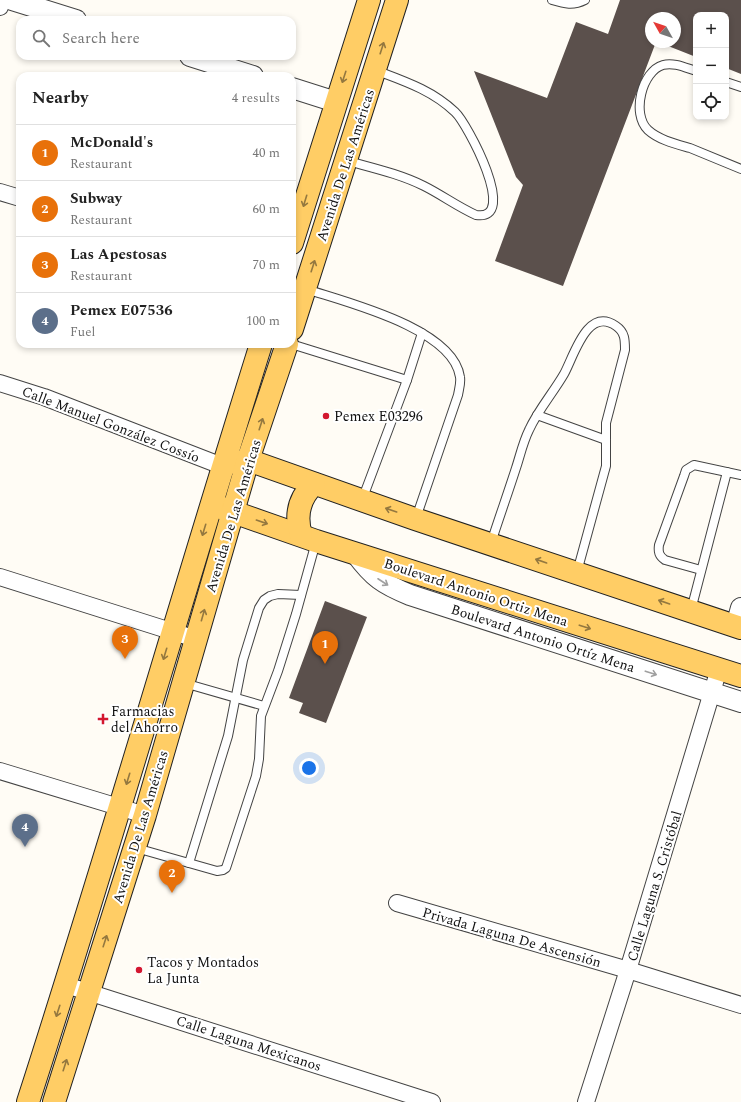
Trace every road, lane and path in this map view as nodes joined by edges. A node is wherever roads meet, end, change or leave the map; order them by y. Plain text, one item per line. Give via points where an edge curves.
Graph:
1 (2, 0) edge
2 (12, 0) edge
3 (369, 0) edge
4 (397, 0) edge
5 (552, 0) edge
6 (585, 0) edge
7 (0, 7) edge
8 (63, 16) edge
9 (203, 60) edge
10 (375, 70) junction
11 (693, 70) edge
12 (240, 72) edge
13 (729, 83) edge
14 (741, 87) edge
15 (296, 89) edge
16 (336, 102) junction
17 (347, 160) junction
18 (741, 169) edge
19 (0, 192) edge
20 (16, 197) edge
21 (296, 230) edge
22 (305, 289) junction
23 (296, 317) edge
24 (422, 333) junction
25 (296, 346) edge
26 (259, 348) edge
27 (286, 348) edge
28 (407, 380) junction
29 (0, 383) edge
30 (537, 415) junction
31 (606, 440) junction
32 (248, 460) junction
33 (222, 466) junction
34 (727, 472) junction
35 (741, 475) edge
36 (314, 484) junction
37 (362, 500) junction
38 (212, 505) junction
39 (233, 512) junction
40 (415, 519) junction
41 (309, 538) junction
42 (491, 544) junction
43 (356, 554) junction
44 (701, 570) junction
45 (576, 573) junction
46 (0, 577) edge
47 (302, 595) junction
48 (691, 611) junction
49 (739, 621) edge
50 (172, 632) junction
51 (196, 639) junction
52 (719, 669) junction
53 (741, 676) edge
54 (184, 683) junction
55 (712, 693) junction
56 (236, 697) junction
57 (741, 702) edge
58 (264, 706) junction
59 (0, 770) edge
60 (119, 807) junction
61 (145, 815) junction
62 (134, 848) junction
63 (189, 863) junction
64 (397, 902) dead end
65 (628, 970) junction
66 (66, 985) junction
67 (89, 992) junction
68 (741, 1005) edge
69 (28, 1102) edge
70 (54, 1102) edge
71 (432, 1102) edge
72 (586, 1102) edge

1 - 7 street
2 - 8 street
3 -> 16 main road, Avenida De Las Américas
10 -> 4 main road, Avenida De Las Américas
5 - 6 lane via 566,4 577,4
9 - 12 street
10 - 17 main road, Avenida De Las Américas
10 - 17 lane via 424,90 457,113 478,150 491,183 494,195 492,207 485,214 476,215 424,186
11 - 18 lane via 668,64 654,70 649,76 639,105 642,122 653,134
13 - 14 lane
15 - 16 street
16 -> 21 main road, Avenida De Las Américas
22 -> 17 main road, Avenida De Las Américas
19 - 20 street
22 - 23 main road, Avenida De Las Américas
22 - 24 lane via 399,320
24 - 28 lane
24 - 40 lane via 444,350 456,364 460,385
25 - 28 lane
26 - 33 main road, Avenida De Las Américas
32 -> 27 main road, Avenida De Las Américas
28 - 37 lane
29 - 33 street, Calle Manuel González Cossío via 44,397
30 - 31 lane
30 - 31 lane via 569,366 584,332 597,322 611,323 623,333 625,350 607,414
30 - 42 lane via 528,432
31 - 45 lane via 606,466
32 - 33 main road
32 - 36 main road
32 - 39 main road, Avenida De Las Américas
33 - 38 main road, Avenida De Las Américas
34 - 35 lane
34 - 44 lane
34 - 44 lane via 694,465 686,470 659,545 659,553 665,560
36 - 37 main road
36 - 41 main road via 302,498 297,517 298,526
40 -> 37 main road
38 - 39 main road, Boulevard Antonio Ortiz Mena
38 -> 50 main road, Avenida De Las Américas
39 -> 41 main road, Boulevard Antonio Ortiz Mena
51 -> 39 main road, Avenida De Las Américas
40 - 42 main road
41 - 43 main road, Boulevard Antonio Ortiz Mena
41 - 47 lane
45 -> 42 main road
43 -> 52 main road, Boulevard Antonio Ortiz Mena
43 -> 55 street, Boulevard Antonio Ortíz Mena via 380,580 410,595
44 - 48 lane
48 -> 45 main road
46 - 50 street
47 - 56 lane via 274,595 262,604 249,636
47 - 58 lane
48 - 49 main road
50 - 51 street
50 -> 60 main road, Avenida De Las Américas
51 - 54 main road, Avenida De Las Américas
52 - 53 main road, Boulevard Antonio Ortiz Mena
52 - 55 street, Calle Laguna S. Cristóbal
54 - 56 lane
54 - 61 main road, Avenida De Las Américas
55 - 57 street, Boulevard Antonio Ortíz Mena
55 - 65 street, Calle Laguna S. Cristóbal
56 - 58 lane
56 - 63 lane via 226,744
58 - 63 lane via 256,776 228,864 223,870 217,871
59 - 60 street
60 - 61 street
60 - 66 main road, Avenida De Las Américas
61 - 62 main road, Avenida De Las Américas
62 - 63 lane
67 -> 62 main road, Avenida De Las Américas
64 - 65 street, Privada Laguna De Ascensión
65 - 68 street, Privada Laguna De Ascensión
65 - 72 street, Calle Laguna S. Cristóbal
66 - 67 street, Calle Laguna Mexicanos
66 -> 69 main road, Avenida De Las Américas
70 -> 67 main road, Avenida De Las Américas
67 - 71 street, Calle Laguna Mexicanos

